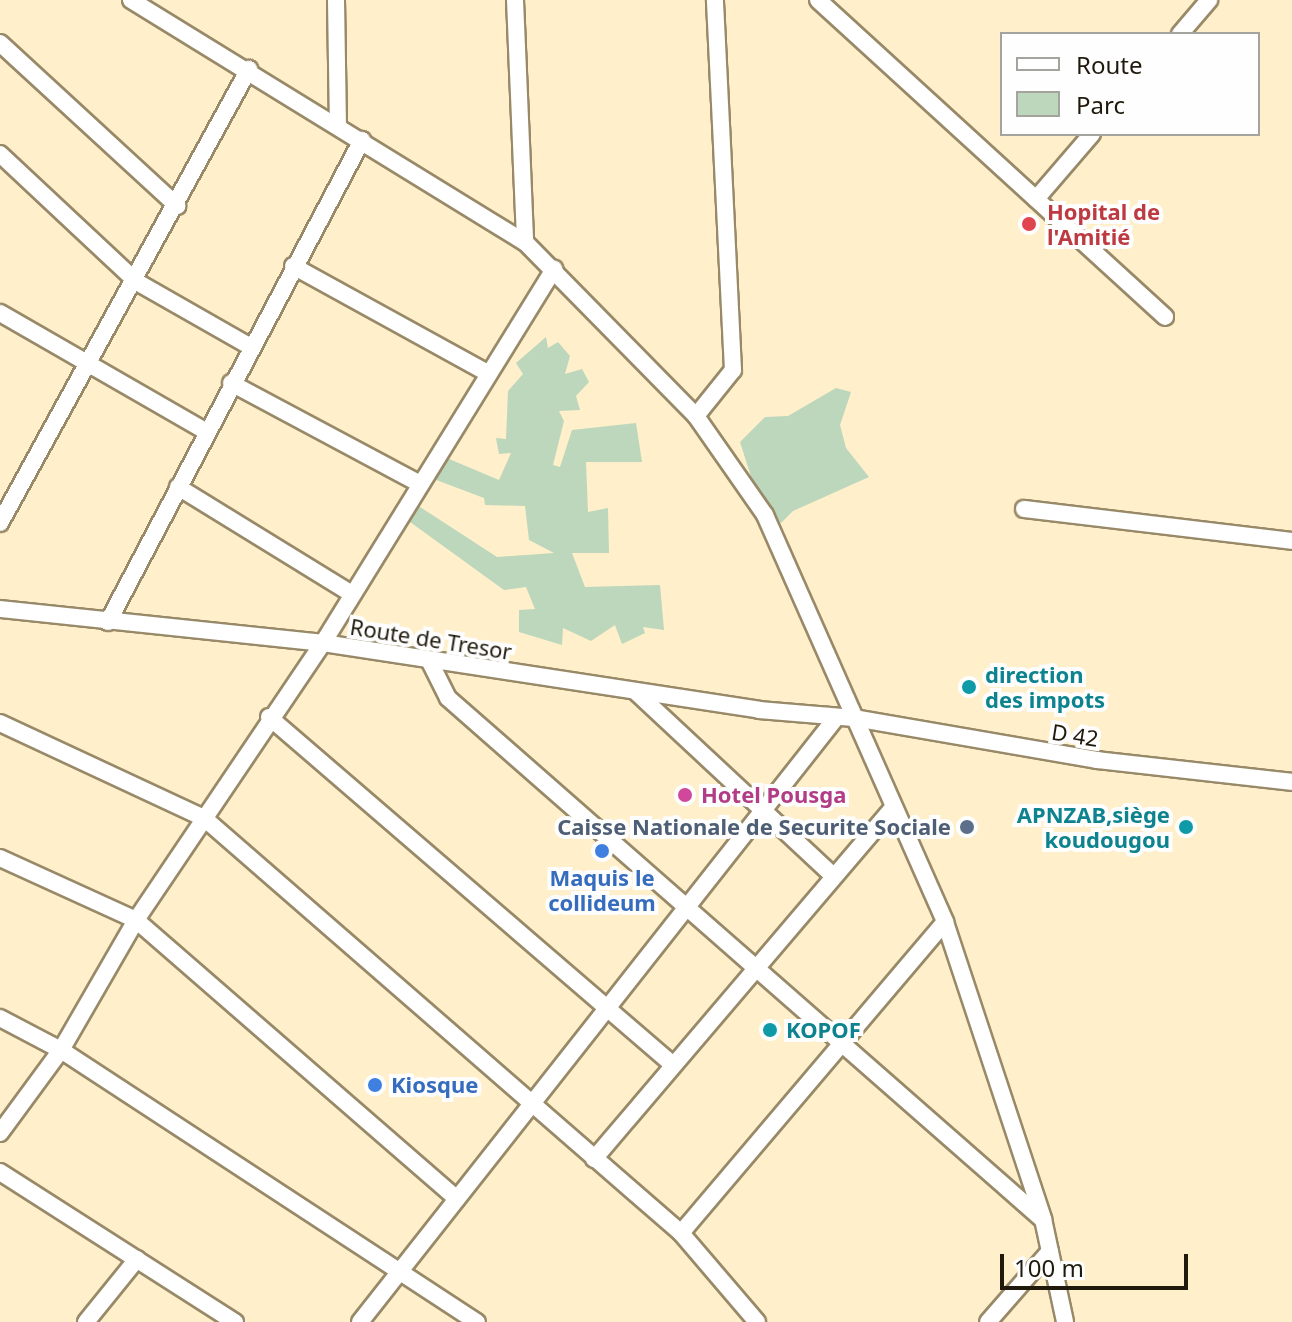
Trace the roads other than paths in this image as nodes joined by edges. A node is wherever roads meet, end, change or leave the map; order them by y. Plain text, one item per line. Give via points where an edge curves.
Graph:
1 (131, 0) edge
2 (165, 0) edge
3 (336, 0) edge
4 (515, 0) edge
5 (715, 0) edge
6 (818, 0) edge
7 (1209, 0) edge
8 (166, 20) junction
9 (1182, 32) edge
10 (0, 43) edge
11 (249, 69) junction
12 (338, 125) junction
13 (1090, 136) edge
14 (362, 140) junction
15 (0, 154) edge
16 (1036, 199) junction
17 (177, 206) junction
18 (525, 242) junction
19 (293, 266) junction
20 (554, 269) junction
21 (137, 282) junction
22 (0, 313) edge
23 (1165, 317) dead end
24 (249, 346) junction
25 (88, 366) junction
26 (488, 373) junction
27 (231, 383) junction
28 (696, 416) junction
29 (207, 432) junction
30 (418, 483) junction
31 (178, 487) junction
32 (1024, 509) dead end
33 (0, 523) edge
34 (1292, 541) edge
35 (349, 592) junction
36 (0, 609) edge
37 (108, 622) junction
38 (323, 643) junction
39 (430, 662) junction
40 (636, 692) junction
41 (269, 717) junction
42 (854, 718) junction
43 (835, 719) junction
44 (0, 723) edge
45 (1292, 782) edge
46 (891, 810) junction
47 (761, 813) junction
48 (204, 818) junction
49 (0, 858) edge
50 (833, 876) junction
51 (685, 909) junction
52 (136, 920) junction
53 (945, 922) junction
54 (755, 965) junction
55 (607, 1003) junction
56 (0, 1018) edge
57 (841, 1043) junction
58 (61, 1050) junction
59 (672, 1064) junction
60 (532, 1104) junction
61 (0, 1133) edge
62 (594, 1159) junction
63 (0, 1172) edge
64 (457, 1199) junction
65 (1043, 1219) junction
66 (681, 1233) junction
67 (1050, 1251) junction
68 (137, 1259) junction
69 (401, 1269) junction
70 (86, 1322) edge
71 (235, 1322) edge
72 (360, 1322) edge
73 (477, 1322) edge
74 (757, 1322) edge
75 (988, 1322) edge
76 (1065, 1322) edge

1 - 8 street
2 - 8 street
3 - 12 street
4 - 18 street
5 - 28 street via 733,370
6 - 16 street
7 - 9 street
8 - 11 street
10 - 17 street
11 - 12 street
11 - 17 street
12 - 14 street
13 - 16 street
14 - 18 street
14 - 19 street
15 - 21 street
16 - 23 street
17 - 21 street
18 - 20 street
19 - 24 street
19 - 26 street
20 - 26 street
20 - 28 street
21 - 24 street
21 - 25 street
22 - 25 street
24 - 27 street
25 - 29 street
25 - 33 street
26 - 30 street
27 - 29 street
27 - 30 street
28 - 42 street via 765,515
29 - 31 street
30 - 35 street
31 - 35 street
31 - 37 street
32 - 34 street
35 - 38 street
36 - 37 street, Route de Tresor
37 - 38 street, Route de Tresor
38 - 39 street, Route de Tresor
38 - 41 street
38 - 43 street
39 - 40 street, Route de Tresor
39 - 51 street via 448,698
40 - 43 street, Route de Tresor
40 - 47 street
41 - 48 street
41 - 55 street
42 - 43 street, Route de Tresor
42 - 45 street, D 42 / D 42 via 1097,760
42 - 46 street
43 - 47 street
44 - 48 street
46 - 50 street
46 - 53 street
47 - 50 street
47 - 51 street
48 - 52 street
48 - 60 street
49 - 52 street
50 - 54 street
51 - 54 street
51 - 55 street
52 - 58 street
52 - 64 street
53 - 57 street
53 - 65 street
54 - 57 street
54 - 59 street
55 - 59 street
55 - 60 street
56 - 58 street
57 - 65 street
57 - 66 street
58 - 61 street
58 - 69 street
59 - 62 street
60 - 62 street
60 - 64 street
62 - 66 street
63 - 68 street
64 - 69 street
65 - 67 street
66 - 74 street
67 - 75 street
67 - 76 street
68 - 70 street
68 - 71 street
69 - 72 street
69 - 73 street

